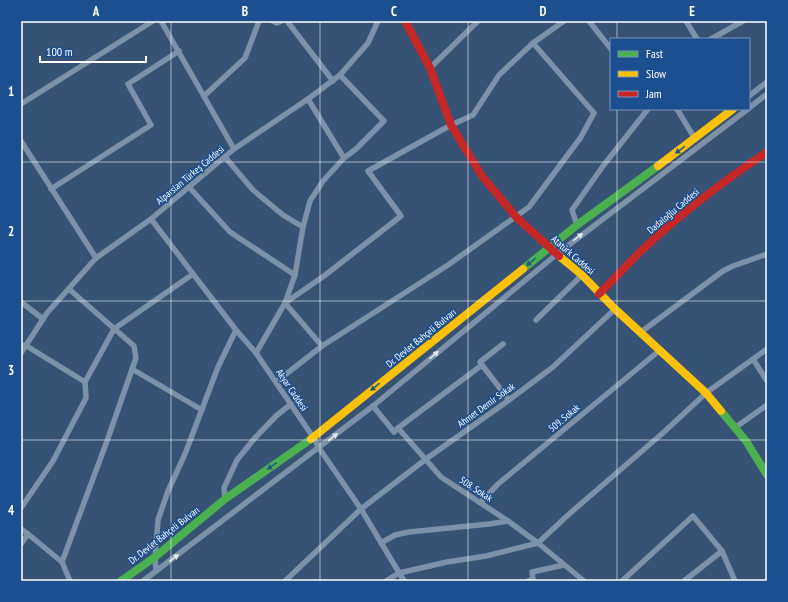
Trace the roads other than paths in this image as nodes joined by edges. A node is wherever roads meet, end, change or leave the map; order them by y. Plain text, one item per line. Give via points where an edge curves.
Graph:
1 (153, 21) edge
2 (161, 21) edge
3 (259, 21) edge
4 (273, 21) edge
5 (281, 21) edge
6 (287, 21) edge
7 (378, 21) edge
8 (405, 21) edge
9 (478, 21) edge
10 (564, 21) edge
11 (589, 21) edge
12 (686, 21) edge
13 (743, 21) edge
14 (696, 38) edge
15 (713, 38) edge
16 (533, 43) junction
17 (610, 48) edge
18 (179, 51) junction
19 (430, 68) junction
20 (340, 75) junction
21 (333, 81) junction
22 (767, 82) edge
23 (767, 94) edge
24 (750, 95) edge
25 (204, 96) junction
26 (308, 99) junction
27 (21, 104) edge
28 (750, 108) edge
29 (647, 110) edge
30 (678, 110) edge
31 (732, 110) edge
32 (748, 110) edge
33 (451, 125) junction
34 (695, 139) junction
35 (21, 142) edge
36 (234, 149) junction
37 (767, 152) edge
38 (225, 157) junction
39 (344, 158) junction
40 (189, 187) junction
41 (51, 189) junction
42 (516, 217) junction
43 (151, 219) junction
44 (577, 224) junction
45 (303, 227) junction
46 (549, 248) junction
47 (557, 254) junction
48 (767, 254) edge
49 (96, 258) junction
50 (193, 274) junction
51 (295, 275) junction
52 (582, 275) junction
53 (69, 289) junction
54 (599, 294) junction
55 (21, 302) edge
56 (285, 303) junction
57 (615, 309) junction
58 (43, 319) junction
59 (536, 320) dead end
60 (114, 329) junction
61 (236, 330) junction
62 (640, 332) junction
63 (503, 344) dead end
64 (26, 345) junction
65 (322, 346) junction
66 (767, 349) edge
67 (660, 350) junction
68 (256, 352) junction
69 (21, 353) edge
70 (753, 359) junction
71 (481, 363) junction
72 (132, 369) junction
73 (767, 381) edge
74 (85, 382) junction
75 (276, 382) junction
76 (706, 393) junction
77 (510, 400) junction
78 (291, 404) junction
79 (767, 405) edge
80 (373, 406) junction
81 (202, 410) junction
82 (736, 427) junction
83 (398, 428) junction
84 (313, 437) junction
85 (319, 448) junction
86 (426, 459) junction
87 (767, 476) edge
88 (225, 499) junction
89 (480, 502) junction
90 (21, 508) edge
91 (361, 509) junction
92 (508, 521) junction
93 (21, 529) edge
94 (28, 534) junction
95 (381, 543) junction
96 (538, 543) junction
97 (21, 544) edge
98 (722, 551) junction
99 (155, 557) junction
100 (62, 562) junction
101 (564, 565) junction
102 (156, 571) junction
103 (399, 573) junction
104 (70, 581) edge
105 (121, 581) edge
106 (142, 581) edge
107 (285, 581) edge
108 (386, 581) edge
109 (404, 581) edge
110 (528, 581) edge
111 (582, 581) edge
112 (622, 581) edge
113 (684, 581) edge
114 (735, 581) edge

1 - 27 street
2 - 18 street
3 - 25 street via 245,58
4 - 5 street
6 - 21 street
7 - 20 street, Alparslan Türkeş Caddesi via 368,43
8 - 19 street, Atatürk Caddesi
9 - 19 street
10 - 16 street
11 - 17 street
12 - 14 street
13 - 15 street
16 - 33 street via 499,76 473,115
16 - 42 street via 594,113 581,137 540,193 529,207
18 - 25 street
18 - 41 street via 128,84 151,125
19 - 33 street, Atatürk Caddesi
20 - 21 street, Alparslan Türkeş Caddesi
20 - 39 street via 384,121
21 - 26 street, Alparslan Türkeş Caddesi
22 - 24 street
23 - 28 street
25 - 36 street
26 - 36 street, Alparslan Türkeş Caddesi
26 - 39 street
29 - 44 street via 572,210
30 - 34 street
31 - 34 street, Dr. Devlet Bahçeli Bulvarı
47 -> 32 street
33 - 42 street, Atatürk Caddesi via 482,176
33 - 56 street via 368,171 401,216
34 -> 44 street, Dr. Devlet Bahçeli Bulvarı
35 - 41 street
36 - 38 street, Alparslan Türkeş Caddesi
37 - 54 street, Dadaloğlu Caddesi via 730,176 684,214 640,252
38 - 40 street, Alparslan Türkeş Caddesi
38 - 45 street via 253,190 284,216
39 - 45 street via 323,181 310,201
40 - 43 street, Alparslan Türkeş Caddesi
40 - 51 street via 230,232
41 - 49 street
42 - 46 street, Atatürk Caddesi
42 - 65 street via 448,265
43 - 49 street, Alparslan Türkeş Caddesi
43 - 50 street, Akyar Caddesi
44 - 46 street, Dr. Devlet Bahçeli Bulvarı
45 - 51 street
46 - 47 street, Atatürk Caddesi
46 -> 84 street, Dr. Devlet Bahçeli Bulvarı
47 - 52 street, Atatürk Caddesi
80 -> 47 street
48 - 62 street via 722,271
49 - 53 street, Alparslan Türkeş Caddesi
50 - 60 street
50 - 61 street, Akyar Caddesi
51 - 56 street
52 - 54 street, Atatürk Caddesi
52 - 59 street
53 - 58 street, Alparslan Türkeş Caddesi
53 - 60 street
54 - 57 street, Atatürk Caddesi
55 - 58 street
56 - 65 street
56 - 68 street
57 - 62 street, Atatürk Caddesi
57 - 77 street, Ahmet Demir Sokak via 553,367
58 - 64 street, Alparslan Türkeş Caddesi
60 - 72 street via 134,346 136,358
60 - 74 street
61 - 68 street, Akyar Caddesi
61 - 81 street via 218,367
62 - 67 street, Atatürk Caddesi
63 - 71 street
64 - 69 street, Alparslan Türkeş Caddesi
64 - 74 street
65 - 75 street
66 - 70 street
67 - 76 street, Atatürk Caddesi
67 - 89 street, 509. Sokak via 498,484
68 - 75 street, Akyar Caddesi
70 - 73 street
70 - 76 street
71 - 77 street
71 - 83 street
72 - 81 street
72 - 100 street
74 - 90 street via 86,398 53,461
75 - 78 street, Akyar Caddesi
76 - 82 street, Atatürk Caddesi
76 - 96 street
77 - 86 street, Ahmet Demir Sokak
78 - 84 street, Akyar Caddesi
78 - 88 street via 272,420 237,460 224,488
79 - 82 street
80 - 83 street, 508. Sokak via 394,432
85 -> 80 street
81 - 99 street via 158,520
82 - 87 street, Atatürk Caddesi
83 - 86 street, 508. Sokak
84 - 85 street, Akyar Caddesi
84 -> 88 street, Dr. Devlet Bahçeli Bulvarı
85 - 91 street, Akyar Caddesi
102 -> 85 street
86 - 89 street, 508. Sokak via 441,477
86 - 91 street, Ahmet Demir Sokak
88 - 99 street, Dr. Devlet Bahçeli Bulvarı
89 - 92 street, 508. Sokak
91 - 95 street, Akyar Caddesi
91 - 107 street, Ahmet Demir Sokak
92 - 95 street via 409,532 395,535
92 - 96 street, 508. Sokak
93 - 94 street
94 - 97 street
94 - 100 street
95 - 103 street, Akyar Caddesi
96 - 101 street, 508. Sokak
96 - 103 street
98 - 112 street via 693,516
98 - 113 street
98 - 114 street
99 - 102 street
99 - 105 street, Dr. Devlet Bahçeli Bulvarı
100 - 104 street
101 - 110 street via 532,572 533,579
101 - 111 street, 508. Sokak
102 - 106 street
103 - 108 street
103 - 109 street, Akyar Caddesi

